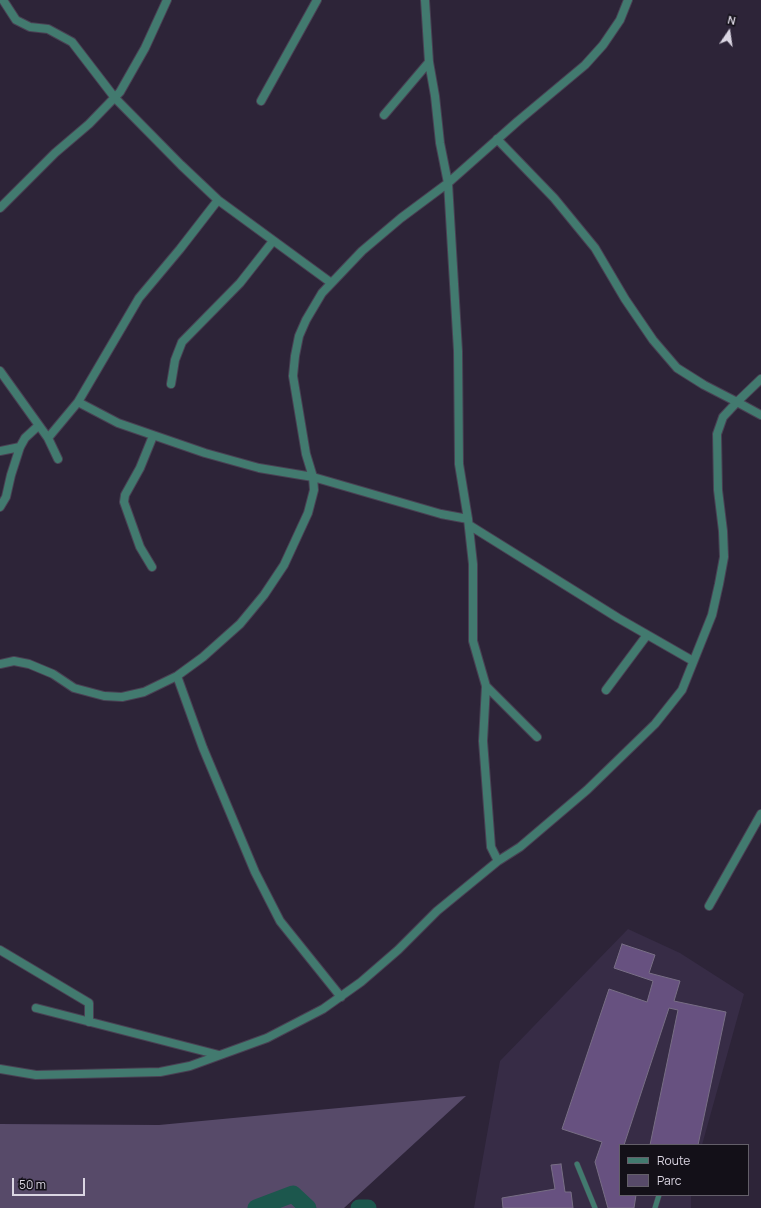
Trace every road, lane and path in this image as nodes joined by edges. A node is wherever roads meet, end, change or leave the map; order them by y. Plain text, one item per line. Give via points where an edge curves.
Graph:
1 (3, 0) edge
2 (166, 0) edge
3 (317, 0) edge
4 (425, 0) edge
5 (628, 0) edge
6 (428, 62) junction
7 (115, 98) junction
8 (261, 101) dead end
9 (384, 115) dead end
10 (497, 139) junction
11 (448, 183) junction
12 (218, 200) junction
13 (0, 208) edge
14 (273, 241) junction
15 (330, 282) junction
16 (0, 371) edge
17 (761, 379) edge
18 (171, 384) dead end
19 (78, 402) junction
20 (737, 402) junction
21 (761, 415) edge
22 (38, 426) junction
23 (152, 436) junction
24 (48, 438) junction
25 (20, 447) junction
26 (0, 451) edge
27 (58, 459) dead end
28 (313, 476) junction
29 (0, 507) edge
30 (468, 522) junction
31 (152, 567) dead end
32 (647, 635) junction
33 (693, 661) junction
34 (0, 664) edge
35 (177, 676) junction
36 (486, 686) junction
37 (606, 690) dead end
38 (537, 737) dead end
39 (761, 814) edge
40 (498, 861) junction
41 (709, 906) dead end
42 (0, 950) edge
43 (341, 997) junction
44 (36, 1008) dead end
45 (89, 1022) junction
46 (219, 1055) junction
47 (0, 1069) edge
48 (577, 1164) dead end
49 (659, 1196) edge
50 (595, 1208) edge
51 (656, 1208) edge

1 - 7 street via 16,20 30,27 48,29 72,42
2 - 7 street via 145,48
3 - 8 street
4 - 6 street
5 - 10 street via 620,20 585,65
6 - 9 street
6 - 11 street
7 - 12 street
7 - 13 street
10 - 11 street
10 - 20 street via 554,198 595,248 652,340 677,368
11 - 15 street via 401,218
11 - 30 street via 458,350 459,464
12 - 14 street
12 - 19 street via 139,298
14 - 15 street
14 - 18 street via 240,283 182,342 175,360
15 - 28 street via 299,336 293,376 306,454
16 - 22 street
17 - 20 street
19 - 23 street via 118,423
19 - 24 street
20 - 21 street
20 - 33 street via 723,416 717,434 716,455 724,557 712,615
22 - 24 street
22 - 25 street via 25,438
23 - 28 street via 259,468
23 - 31 street via 124,502 140,548
24 - 27 street
25 - 26 street
25 - 29 street via 6,497
28 - 30 street
28 - 35 street via 314,490 308,514 276,577 240,624
30 - 32 street
30 - 36 street via 473,564 473,641
32 - 33 street
32 - 37 street
33 - 40 street via 682,690 656,724 587,790 520,847
34 - 35 street via 14,661 29,664 53,674 74,688 104,696 122,697 144,692
35 - 43 street via 203,748 262,886 280,921
36 - 38 street
36 - 40 street via 483,741 491,847
39 - 41 street
40 - 43 street via 437,911 398,950
42 - 45 street via 89,1003
43 - 46 street via 267,1038
44 - 45 street
45 - 46 street
46 - 47 street via 190,1066 160,1072 36,1075
48 - 50 lane
49 - 51 lane

